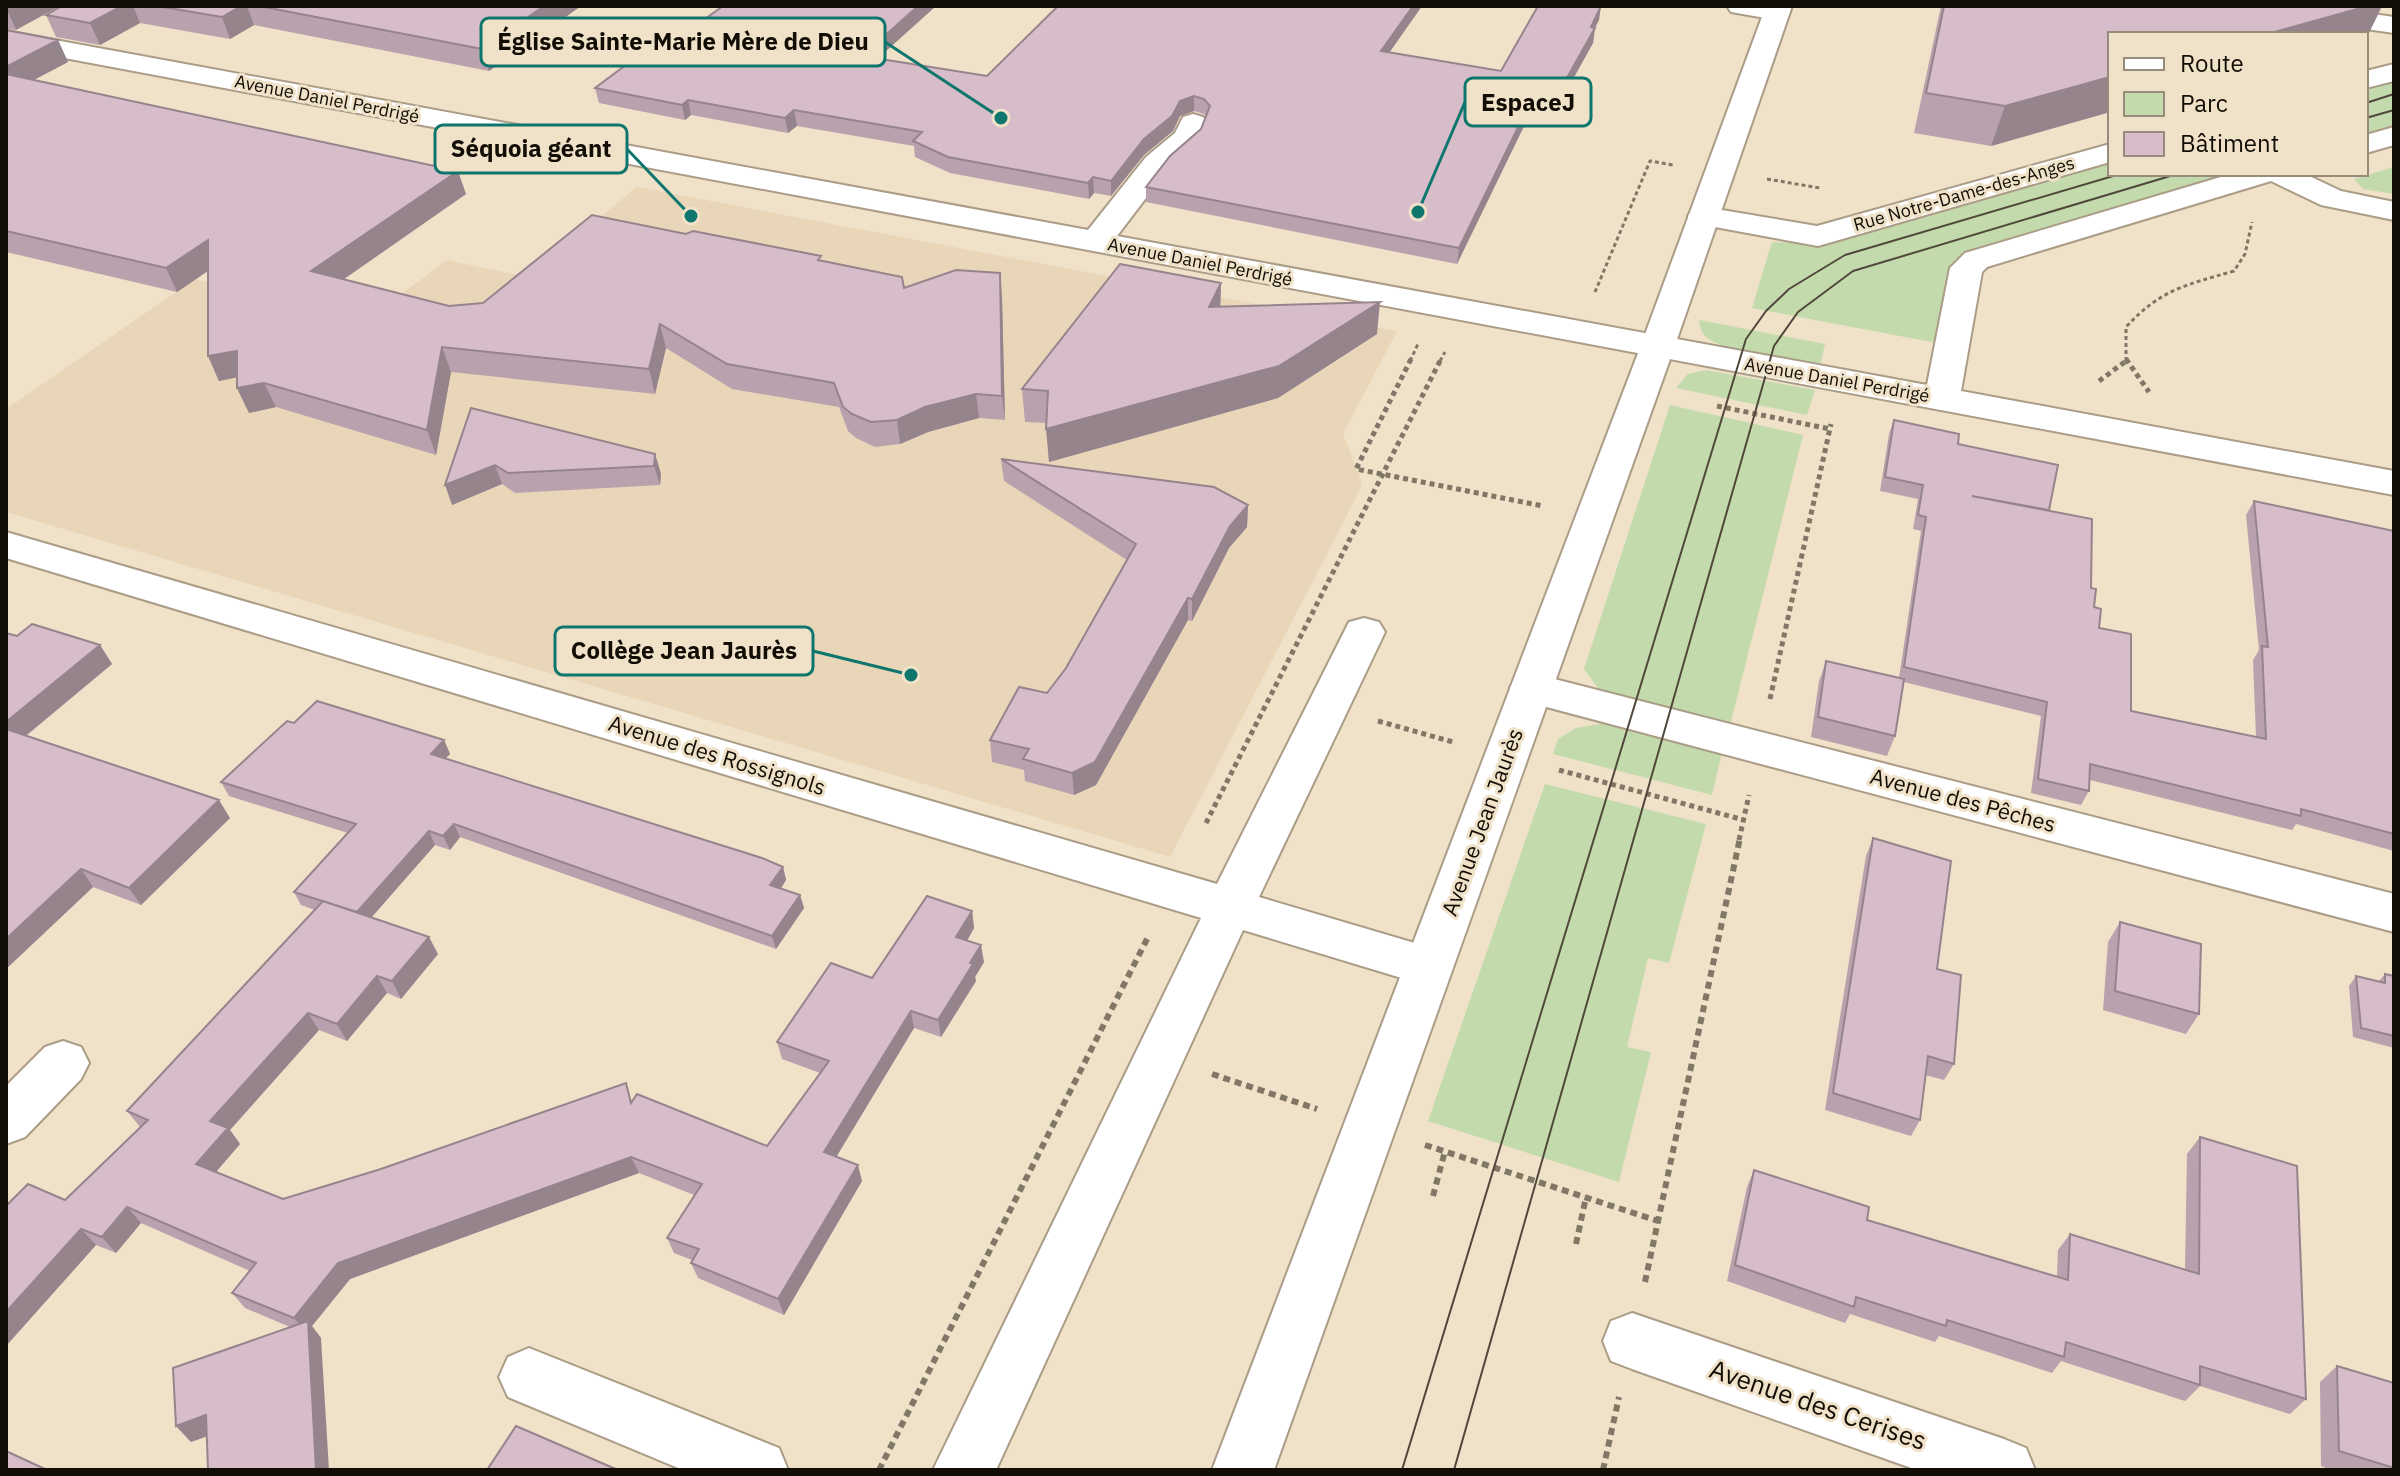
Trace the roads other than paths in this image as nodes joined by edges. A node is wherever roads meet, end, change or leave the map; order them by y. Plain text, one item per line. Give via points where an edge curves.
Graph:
1 (1740, 6) edge
2 (2262, 6) edge
3 (1778, 9) edge
4 (60, 20) edge
5 (2394, 25) edge
6 (13, 40) edge
7 (2394, 72) edge
8 (2368, 79) edge
9 (1193, 123) edge
10 (2394, 136) edge
11 (2368, 143) edge
12 (2108, 154) edge
13 (2257, 176) edge
14 (2284, 176) edge
15 (2394, 211) edge
16 (1704, 216) junction
17 (1095, 243) junction
18 (1657, 348) junction
19 (1942, 399) junction
20 (2394, 483) edge
21 (6, 545) edge
22 (1364, 632) dead end
23 (1531, 688) junction
24 (1230, 907) junction
25 (2394, 913) edge
26 (1428, 966) junction
27 (63, 1063) dead end
28 (6, 1121) edge
29 (1632, 1341) road end
30 (529, 1377) dead end
31 (757, 1470) edge
32 (964, 1470) edge
33 (1243, 1470) edge
34 (2004, 1470) edge

1 - 3 street
2 - 5 street
3 - 16 street, Avenue Jean Jaurès
4 - 6 street
6 - 17 street, Avenue Daniel Perdrigé
7 - 8 street
9 - 17 street via 1188,137 1157,163
10 - 11 street
12 - 16 street, Rue Notre-Dame-des-Anges via 1818,236
13 - 19 street via 1976,260 1966,268
14 - 15 street via 2332,198
16 - 18 street, Avenue Jean Jaurès
17 - 18 street, Avenue Daniel Perdrigé
18 - 19 street, Avenue Daniel Perdrigé
18 - 23 street, Avenue Jean Jaurès
19 - 20 street, Avenue Daniel Perdrigé
21 - 24 street, Avenue des Rossignols
22 - 24 street
23 - 25 street, Avenue des Pêches
23 - 26 street, Avenue Jean Jaurès
24 - 26 street, Avenue des Rossignols
24 - 32 street
26 - 33 street, Avenue Jean Jaurès
27 - 28 street
29 - 34 street, Avenue des Cerises
30 - 31 street

